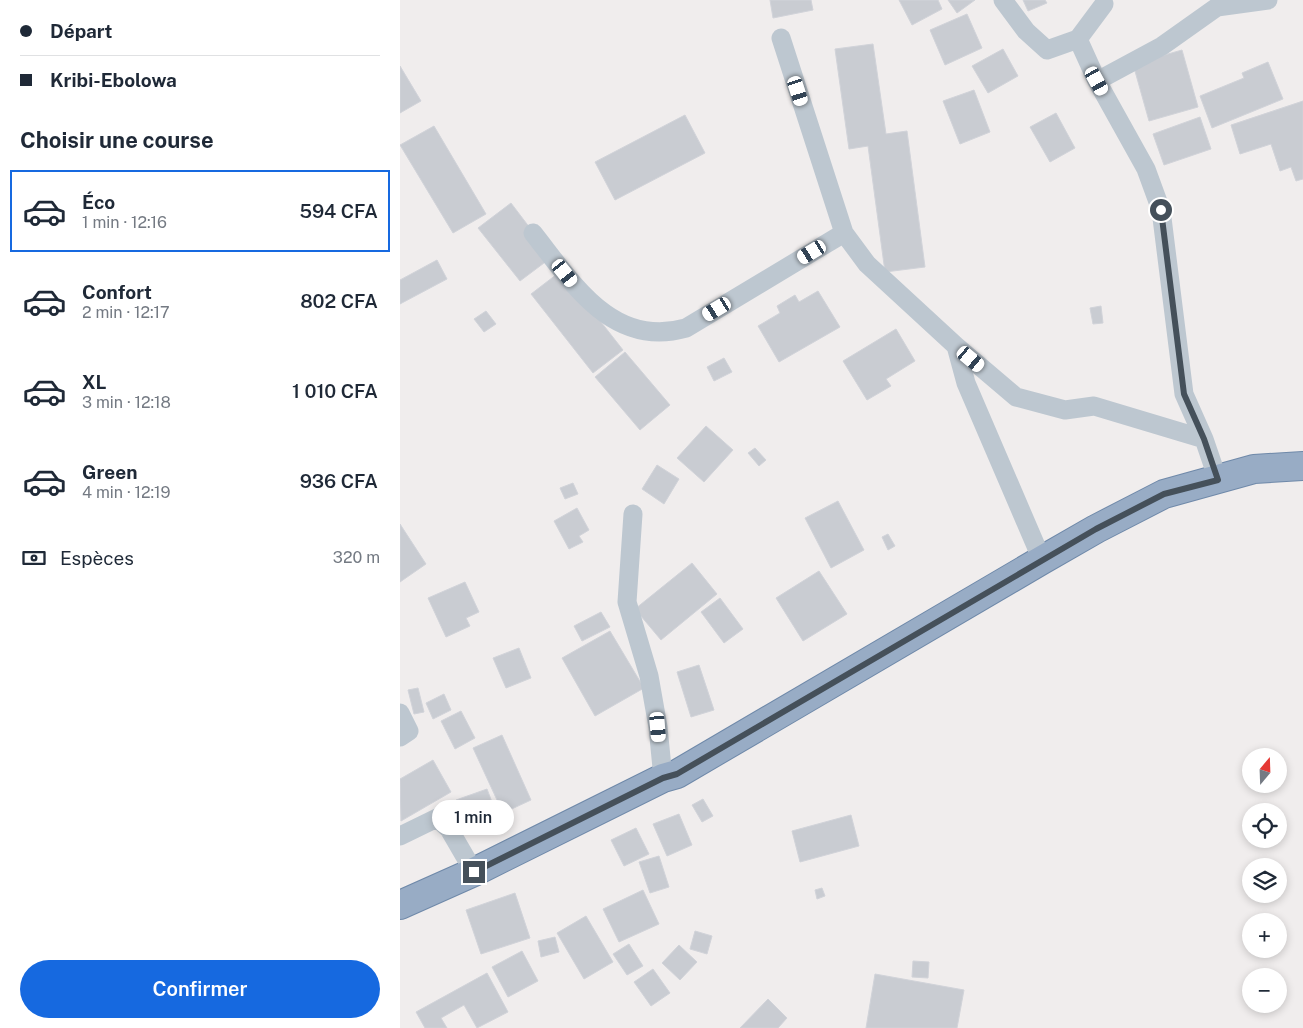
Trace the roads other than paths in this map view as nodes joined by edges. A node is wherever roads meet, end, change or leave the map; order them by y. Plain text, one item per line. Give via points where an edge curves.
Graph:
1 (1003, 0) edge
2 (1268, 0) edge
3 (1104, 4) dead end
4 (781, 38) dead end
5 (1078, 38) junction
6 (1097, 81) junction
7 (533, 232) dead end
8 (844, 233) junction
9 (956, 346) junction
10 (1204, 439) junction
11 (1303, 466) edge
12 (1218, 480) junction
13 (633, 514) dead end
14 (1042, 560) junction
15 (400, 713) edge
16 (400, 738) edge
17 (663, 778) junction
18 (400, 836) edge
19 (474, 872) junction
20 (400, 905) edge

1 - 5 street via 1026,31 1047,50
2 - 6 street via 1217,8 1162,46
3 - 5 street
4 - 8 street
5 - 6 street
6 - 10 street via 1146,169 1161,210 1184,394
7 - 8 street via 587,300 609,318 640,330 667,333 686,328
8 - 9 street via 867,264
9 - 10 street via 1016,397 1065,410 1094,406
9 - 14 street via 966,383
10 - 12 street
11 - 12 highway via 1254,469
12 - 14 highway via 1164,494
13 - 17 street via 627,602 650,676
14 - 17 highway via 677,774
15 - 16 street via 409,731
17 - 19 highway
18 - 19 street via 437,818 449,829
19 - 20 highway

